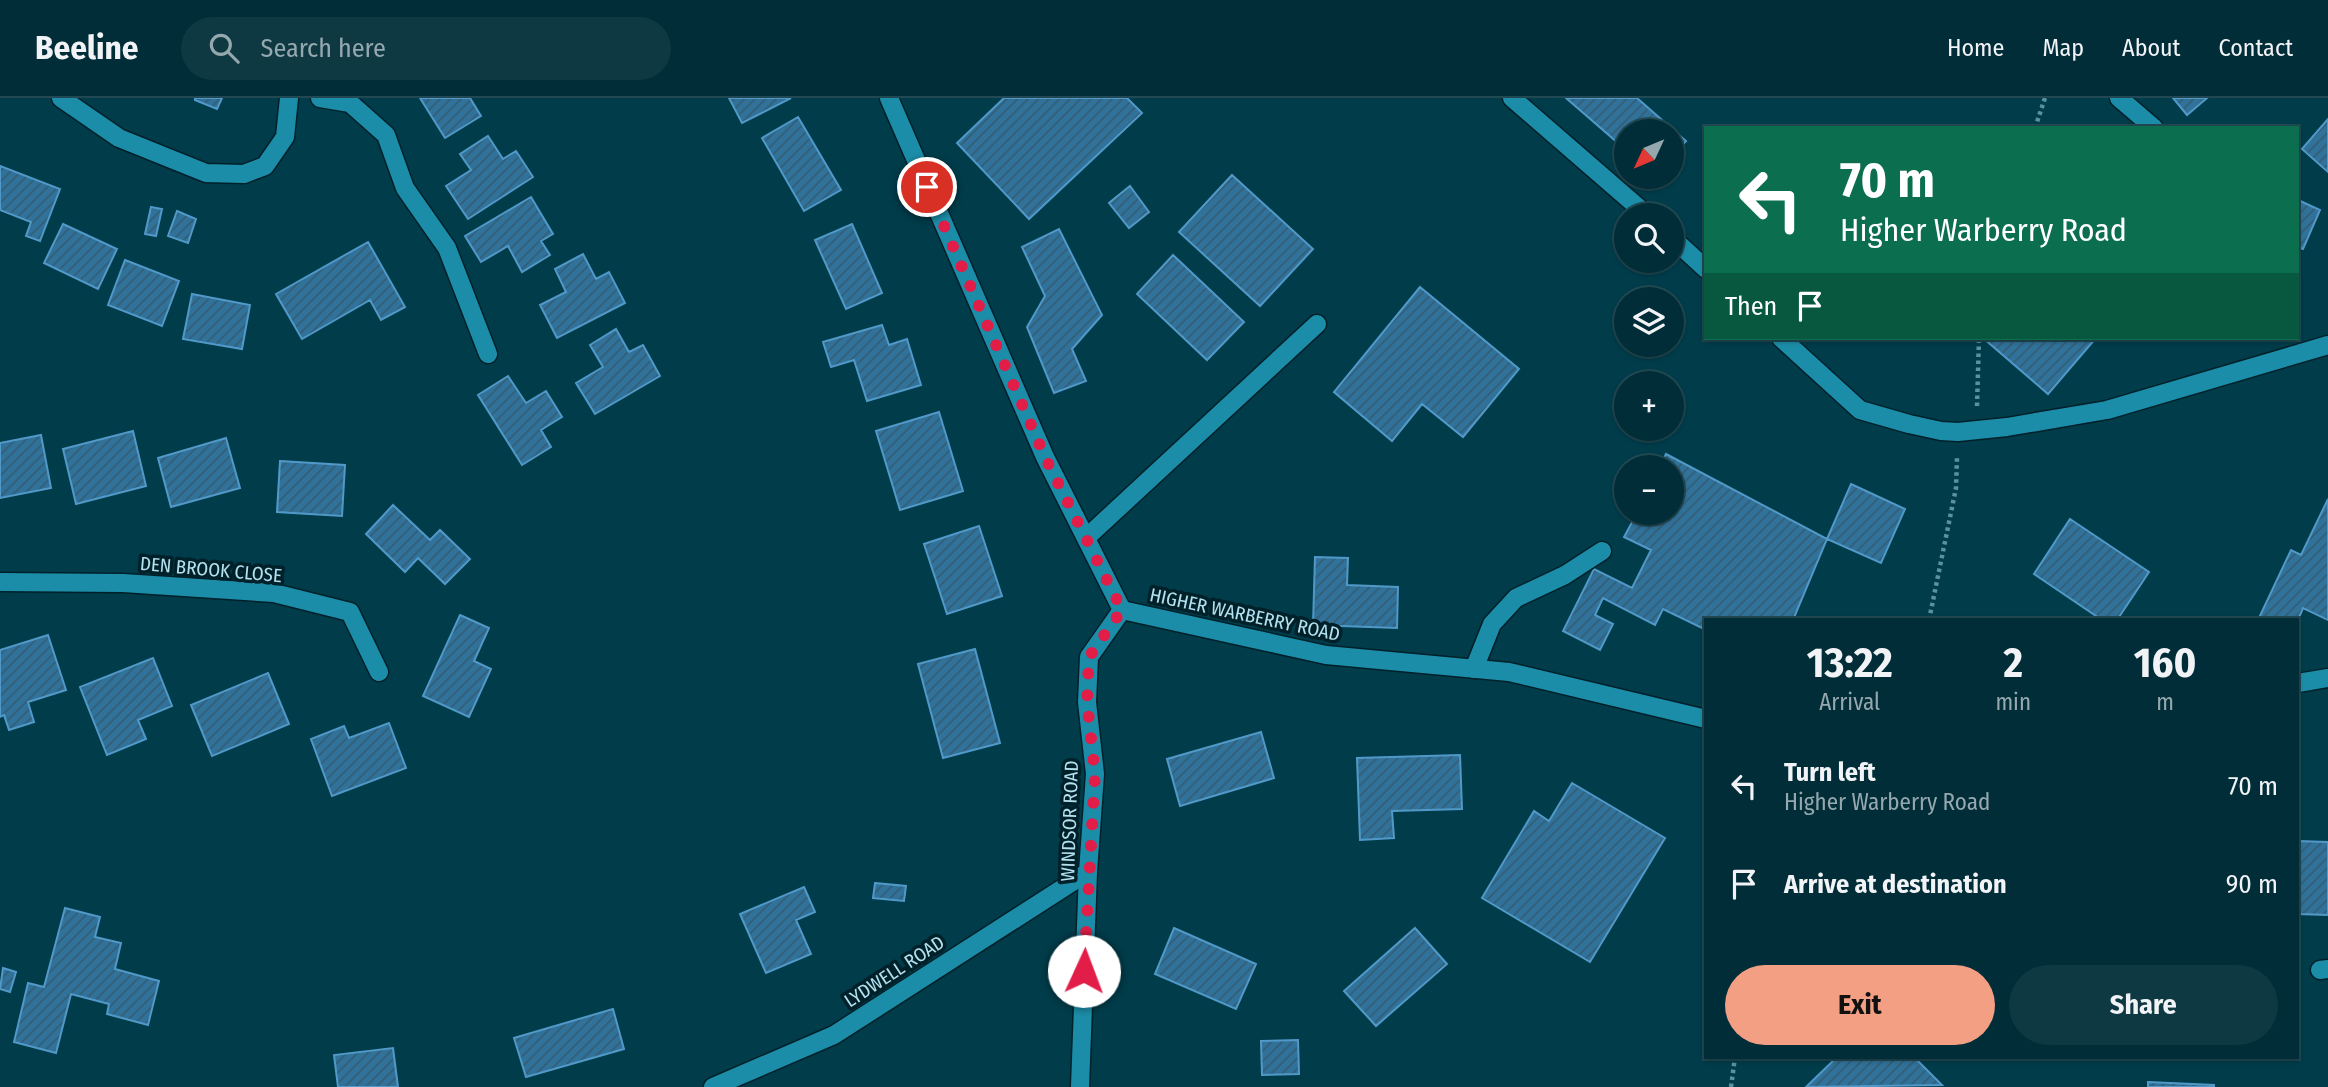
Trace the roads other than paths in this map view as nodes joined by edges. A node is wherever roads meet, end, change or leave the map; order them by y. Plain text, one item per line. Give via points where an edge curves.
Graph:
1 (61, 98) edge
2 (289, 98) edge
3 (320, 98) edge
4 (889, 98) edge
5 (1512, 98) edge
6 (2119, 98) edge
7 (2152, 126) edge
8 (1633, 203) edge
9 (1684, 249) edge
10 (1704, 267) edge
11 (1317, 324) dead end
12 (1783, 340) edge
13 (2328, 345) edge
14 (488, 354) dead end
15 (1086, 538) junction
16 (1602, 551) dead end
17 (0, 582) edge
18 (1122, 610) junction
19 (1474, 669) junction
20 (379, 672) dead end
21 (2328, 678) edge
22 (2299, 683) edge
23 (1704, 719) edge
24 (1088, 872) junction
25 (713, 1087) edge
26 (1080, 1087) edge

1 - 2 street via 119,138 206,173 244,174 265,166 285,137
3 - 14 street via 350,103 386,135 405,188 447,248
4 - 15 street, HIGHER WARBERRY ROAD via 1045,457
5 - 8 street
6 - 7 street
9 - 10 street
11 - 15 street
12 - 13 street via 1860,410 1958,432 2108,410
15 - 18 street, HIGHER WARBERRY ROAD
16 - 19 street via 1516,598 1492,624
17 - 20 street, DEN BROOK CLOSE via 123,583 274,593 350,612
18 - 19 street, HIGHER WARBERRY ROAD via 1326,655
18 - 24 street, WINDSOR ROAD via 1089,657 1087,702 1095,774
19 - 23 street, HIGHER WARBERRY ROAD via 1509,672
21 - 22 street
24 - 25 street, LYDWELL ROAD via 834,1035
24 - 26 street, WINDSOR ROAD

